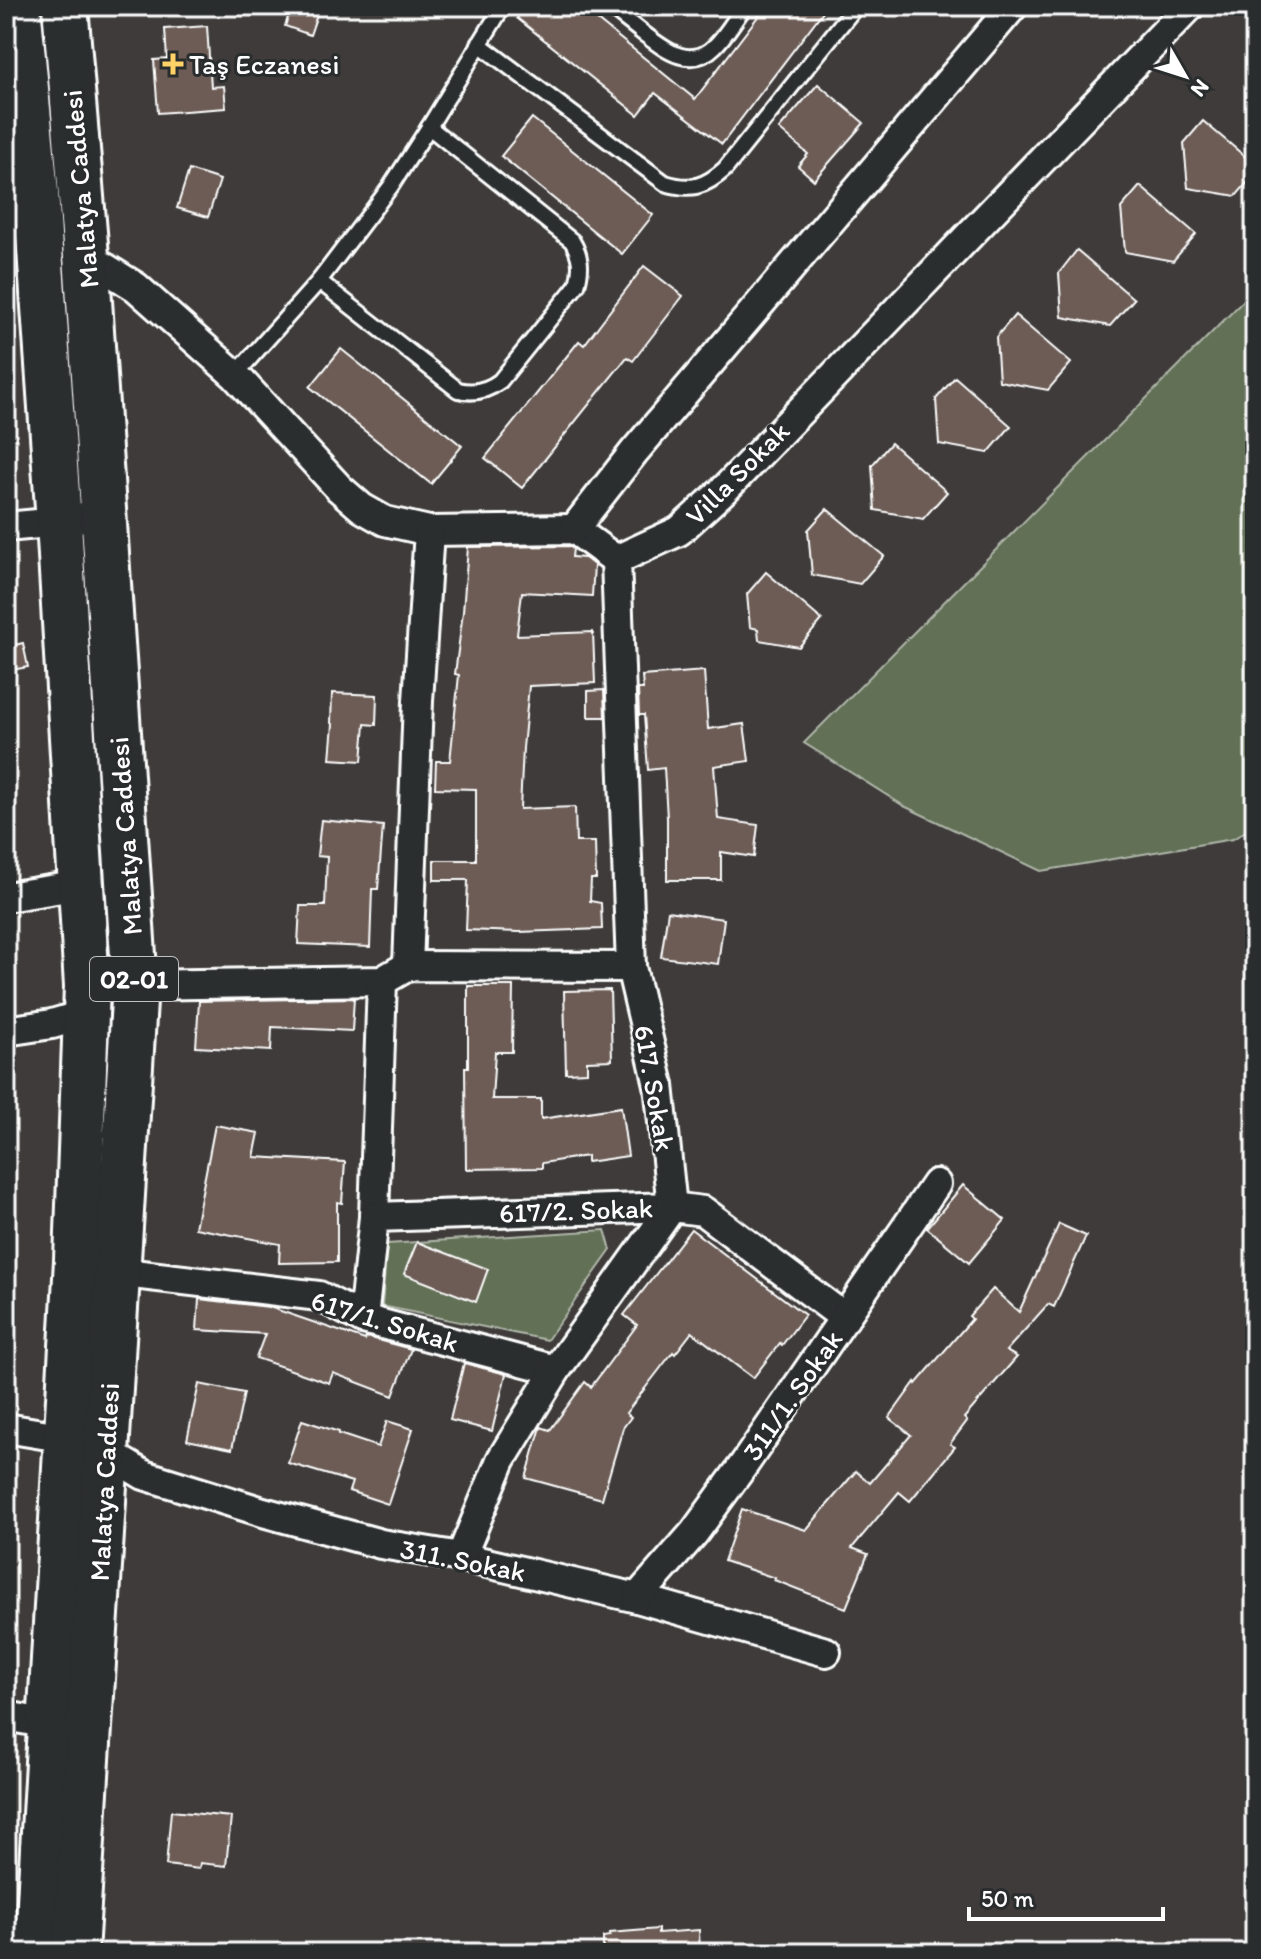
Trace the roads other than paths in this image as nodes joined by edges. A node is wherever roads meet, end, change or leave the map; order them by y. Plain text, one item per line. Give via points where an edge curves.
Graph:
1 (18, 6) edge
2 (65, 6) edge
3 (503, 6) edge
4 (609, 6) edge
5 (745, 6) edge
6 (856, 6) edge
7 (1013, 6) edge
8 (1190, 6) edge
9 (479, 44) junction
10 (429, 127) junction
11 (86, 256) junction
12 (319, 281) junction
13 (235, 375) junction
14 (103, 513) junction
15 (59, 522) junction
16 (6, 527) edge
17 (574, 529) junction
18 (429, 531) junction
19 (616, 560) junction
20 (81, 885) junction
21 (6, 897) edge
22 (408, 966) junction
23 (631, 967) junction
24 (382, 981) junction
25 (135, 985) junction
26 (86, 1014) junction
27 (6, 1031) edge
28 (936, 1184) dead end
29 (672, 1207) junction
30 (374, 1217) junction
31 (116, 1272) junction
32 (845, 1318) junction
33 (363, 1319) junction
34 (556, 1370) junction
35 (6, 1428) edge
36 (86, 1445) junction
37 (461, 1557) junction
38 (637, 1598) junction
39 (826, 1652) dead end
40 (6, 1716) edge
41 (49, 1724) junction
42 (6, 1948) edge
43 (37, 1953) edge
44 (75, 1953) edge

1 - 15 main road, Malatya Caddesi
2 - 11 main road, Malatya Caddesi / 02-01
3 - 9 lane
4 - 5 lane via 665,50 689,57 715,46
6 - 9 lane via 725,169 711,182 686,187 665,183
7 - 17 street
8 - 19 street, Villa Sokak via 726,488 679,531
9 - 10 lane
10 - 12 lane
10 - 12 lane via 572,241 581,263 577,285 500,381 485,391 467,392
11 - 13 street via 136,287
11 - 14 main road, Malatya Caddesi / 02-01
12 - 13 lane
13 - 18 street via 362,508 385,521
14 - 15 street
14 - 25 main road, Malatya Caddesi / 02-01
15 - 16 street
15 - 20 main road, Malatya Caddesi
17 - 18 street
17 - 19 street
18 - 22 street
19 - 23 street, 617. Sokak
20 - 21 street
20 - 26 main road, Malatya Caddesi
22 - 23 street
22 - 24 street
23 - 29 street, 617. Sokak via 659,1085
24 - 25 street
24 - 30 street
25 - 31 main road, Malatya Caddesi / 02-01
26 - 27 street
26 - 36 main road, Malatya Caddesi via 77,1260
28 - 32 street, 311/1. Sokak
29 - 30 street, 617/2. Sokak
29 - 32 street, 617/2. Sokak via 703,1211
29 - 34 street
30 - 33 street
31 - 33 street, 617/1. Sokak via 319,1296
31 - 36 main road, Malatya Caddesi / 02-01
32 - 38 street, 311/1. Sokak via 694,1533
33 - 34 street, 617/1. Sokak
34 - 37 street via 501,1460
35 - 36 street
36 - 37 street, 311. Sokak via 144,1475 263,1512 381,1544
36 - 41 main road, Malatya Caddesi
36 - 44 main road, Malatya Caddesi / 02-01
37 - 38 street, 311. Sokak
38 - 39 street, 311. Sokak
40 - 41 street
41 - 43 main road, Malatya Caddesi
42 - 43 street

